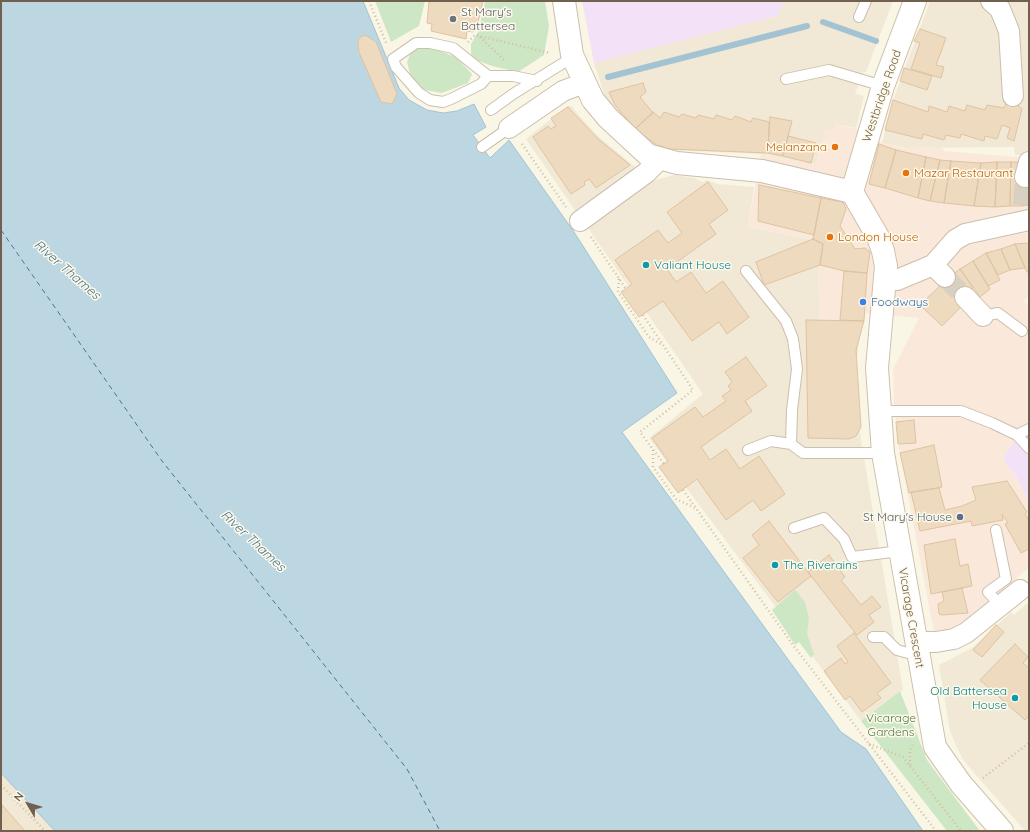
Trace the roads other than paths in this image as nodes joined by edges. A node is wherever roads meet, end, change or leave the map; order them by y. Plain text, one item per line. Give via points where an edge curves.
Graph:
1 (564, 1) edge
2 (866, 1) edge
3 (915, 1) edge
4 (991, 1) edge
5 (859, 17) dead end
6 (573, 56) junction
7 (488, 76) junction
8 (786, 79) dead end
9 (537, 80) junction
10 (584, 83) junction
11 (883, 86) junction
12 (1013, 96) dead end
13 (491, 110) dead end
14 (515, 134) joint
15 (482, 147) dead end
16 (660, 159) junction
17 (852, 192) junction
18 (1025, 216) edge
19 (580, 221) road end
20 (746, 271) dead end
21 (885, 279) junction
22 (965, 297) tunnel mouth
23 (983, 316) joint
24 (1022, 331) dead end
25 (879, 411) junction
26 (1029, 429) edge
27 (1017, 435) junction
28 (791, 444) junction
29 (1029, 448) edge
30 (748, 450) dead end
31 (883, 453) junction
32 (794, 528) dead end
33 (996, 530) dead end
34 (900, 551) junction
35 (1025, 588) edge
36 (1000, 605) junction
37 (873, 636) dead end
38 (917, 647) junction
39 (1002, 831) edge

1 - 6 main road
2 - 5 lane
3 - 11 main road, Westbridge Road
4 - 12 street via 1000,9 1009,31
6 - 9 lane
6 - 10 main road
7 - 7 lane via 481,84 451,99 443,102 430,100 419,93 396,67 393,59 416,43 430,43 452,48
7 - 9 lane via 513,76
8 - 11 lane via 829,70
9 - 13 lane
10 - 14 street via 563,91
10 - 16 main road via 593,100 608,118 648,155
11 - 17 main road, Westbridge Road
14 - 15 lane
16 - 17 main road via 762,171
16 - 19 street via 646,173
17 - 21 main road, Vicarage Crescent via 878,237 886,266
18 - 21 street via 965,234 955,240 939,271 897,280
20 - 28 lane via 786,321 793,339 797,369
21 - 25 main road, Vicarage Crescent via 877,368
22 - 23 street
23 - 24 lane via 998,313
25 - 27 lane via 961,411 992,422
25 - 31 main road, Vicarage Crescent
26 - 27 lane
27 - 29 lane
28 - 30 lane via 771,441
28 - 31 lane via 803,453
31 - 34 main road, Vicarage Crescent
32 - 34 lane via 824,518 844,539 852,557
33 - 36 lane via 1006,579 988,592
34 - 38 main road, Vicarage Crescent
35 - 36 street
36 - 38 street via 966,633 954,639
37 - 38 lane via 884,637 897,650 908,653
38 - 39 main road, Vicarage Crescent via 935,747 967,791

